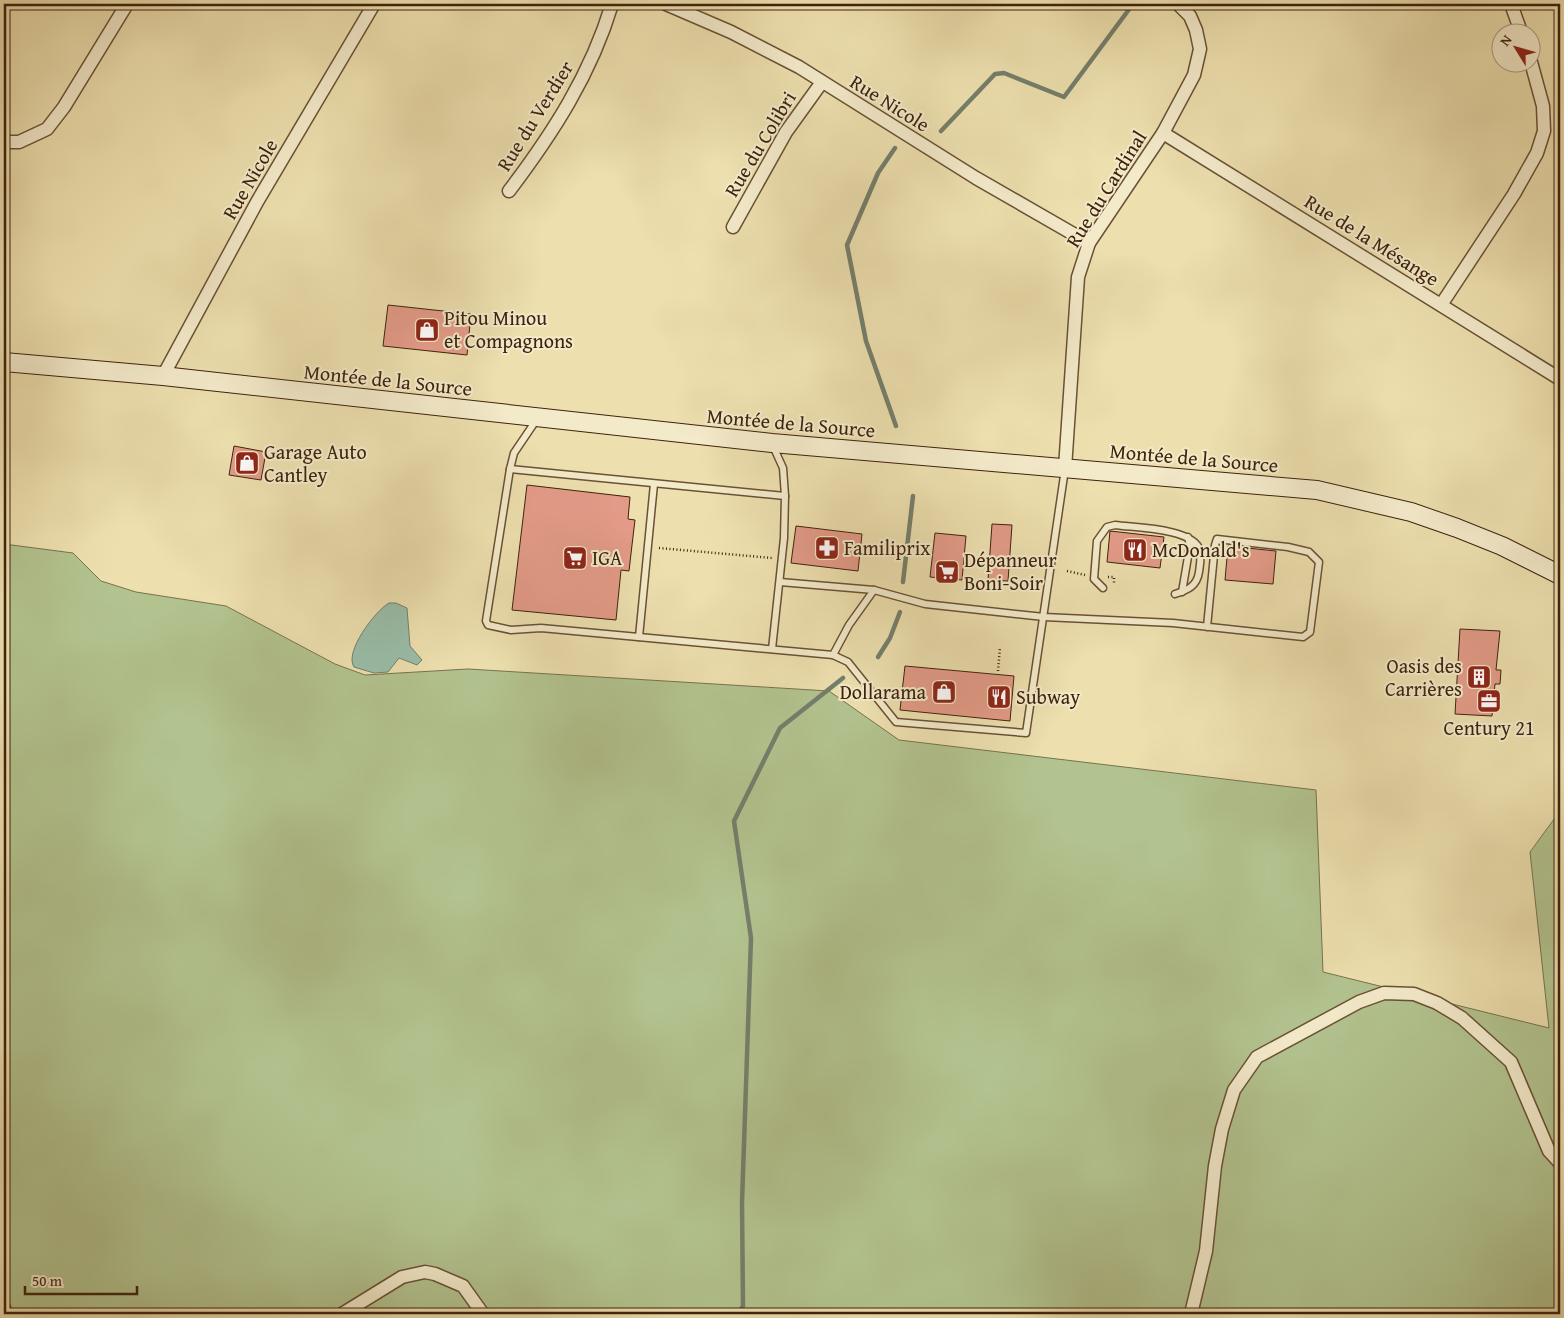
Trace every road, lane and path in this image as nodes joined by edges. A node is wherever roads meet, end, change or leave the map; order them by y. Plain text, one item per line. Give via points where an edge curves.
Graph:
1 (128, 4) edge
2 (374, 4) edge
3 (612, 4) edge
4 (666, 4) edge
5 (1178, 4) edge
6 (1511, 4) edge
7 (1517, 22) edge
8 (1534, 72) edge
9 (822, 82) junction
10 (1163, 133) junction
11 (4, 142) edge
12 (509, 191) dead end
13 (733, 227) dead end
14 (1089, 244) junction
15 (1441, 305) junction
16 (4, 362) edge
17 (164, 376) junction
18 (1560, 378) edge
19 (538, 418) junction
20 (772, 444) junction
21 (1065, 468) junction
22 (510, 469) junction
23 (654, 484) junction
24 (785, 496) junction
25 (1188, 537) junction
26 (659, 548) dead end
27 (782, 559) junction
28 (1067, 572) dead end
29 (1075, 574) dead end
30 (1560, 575) edge
31 (780, 582) junction
32 (1103, 588) dead end
33 (874, 590) junction
34 (1044, 617) junction
35 (1207, 627) junction
36 (639, 636) junction
37 (1000, 647) dead end
38 (772, 649) junction
39 (834, 655) junction
40 (998, 671) dead end
41 (1560, 1163) edge
42 (4, 1308) edge
43 (6, 1314) edge
44 (342, 1314) edge
45 (483, 1314) edge
46 (1192, 1314) edge

1 - 11 street via 47,129 20,142
2 - 17 street, Rue Nicole via 257,202
3 - 12 street, Rue du Verdier via 593,58 566,110
4 - 9 street, Rue Nicole via 732,32
5 - 10 street, Rue du Cardinal via 1190,16 1200,49 1194,75
6 - 7 street
8 - 15 street via 1543,106 1544,130 1537,153
9 - 13 street, Rue du Colibri via 786,132
9 - 14 street, Rue Nicole
10 - 14 street, Rue du Cardinal
10 - 15 street, Rue de la Mésange
14 - 21 street, Rue du Cardinal via 1078,277
15 - 18 street, Rue de la Mésange
16 - 17 main road, Montée de la Source
17 - 19 main road, Montée de la Source
19 - 20 main road, Montée de la Source
19 - 22 lane via 514,452
20 - 21 main road, Montée de la Source
20 - 24 lane via 783,468
21 - 30 main road, Montée de la Source via 1317,490 1365,500 1457,528
21 - 34 lane
22 - 23 lane
22 - 36 lane via 486,621 488,625 511,630 541,628
23 - 24 lane
23 - 36 lane
24 - 27 lane
25 - 25 lane via 1200,551 1200,565 1195,584 1179,593 1190,545
25 - 32 lane via 1115,525 1106,528 1097,541 1094,579
26 - 27 path
27 - 31 lane
28 - 29 path
31 - 33 lane
31 - 38 lane
33 - 34 lane via 925,604
33 - 39 lane via 849,625
34 - 35 lane
34 - 39 lane via 1026,733 896,722 848,662
35 - 35 lane via 1215,545 1219,538 1309,552 1319,562 1310,632 1303,637
36 - 38 lane
37 - 40 path
38 - 39 lane
41 - 46 street via 1549,1151 1511,1062 1462,1018 1414,994 1384,993 1359,1002 1257,1057 1234,1090 1215,1166 1206,1251
42 - 43 street
44 - 45 street via 402,1277 425,1272 463,1286

